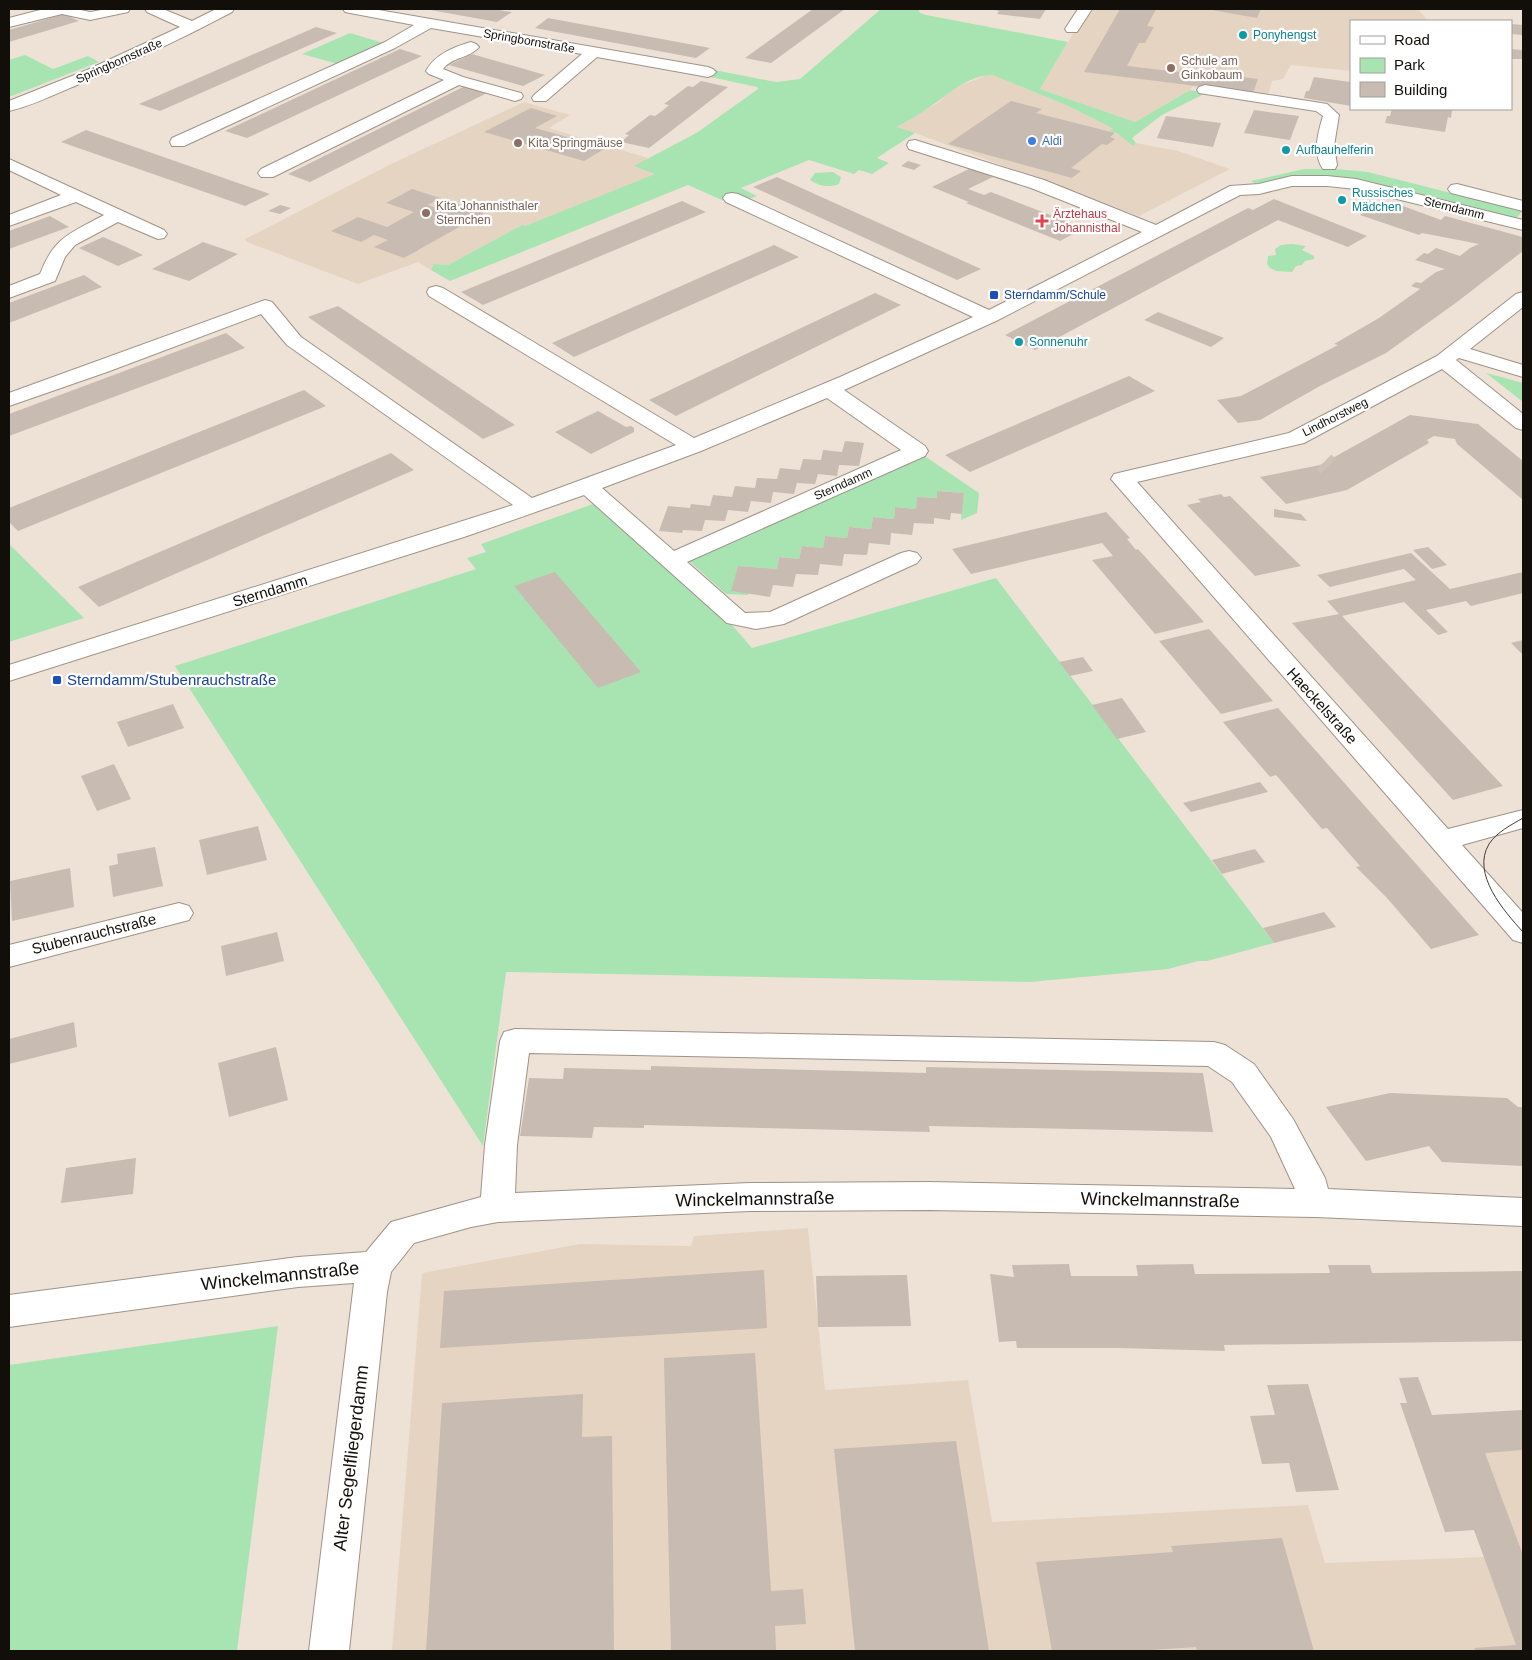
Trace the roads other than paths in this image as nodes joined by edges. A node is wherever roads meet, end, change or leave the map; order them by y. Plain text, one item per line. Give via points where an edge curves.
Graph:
1 (123, 9) edge
2 (152, 9) edge
3 (227, 9) edge
4 (350, 9) edge
5 (1084, 9) edge
6 (9, 23) edge
7 (428, 23) junction
8 (192, 28) junction
9 (1072, 29) dead end
10 (471, 47) dead end
11 (594, 52) junction
12 (708, 72) dead end
13 (457, 80) junction
14 (1205, 90) dead end
15 (515, 96) dead end
16 (540, 98) dead end
17 (9, 106) edge
18 (178, 142) dead end
19 (915, 145) dead end
20 (9, 164) edge
21 (267, 173) dead end
22 (1437, 184) dead end
23 (1236, 190) junction
24 (75, 196) junction
25 (732, 198) dead end
26 (1523, 206) edge
27 (117, 215) junction
28 (9, 221) edge
29 (1523, 226) edge
30 (1157, 232) junction
31 (158, 234) dead end
32 (9, 292) edge
33 (436, 292) dead end
34 (1523, 298) edge
35 (988, 317) junction
36 (1449, 355) junction
37 (1523, 371) edge
38 (830, 390) junction
39 (9, 400) edge
40 (1523, 424) edge
41 (693, 446) junction
42 (1122, 479) joint
43 (587, 486) junction
44 (530, 507) junction
45 (909, 558) dead end
46 (672, 560) junction
47 (9, 673) edge
48 (1523, 819) edge
49 (1442, 840) junction
50 (179, 913) dead end
51 (1523, 932) edge
52 (9, 956) edge
53 (1316, 1204) junction
54 (498, 1208) junction
55 (1523, 1212) edge
56 (375, 1266) junction
57 (9, 1311) edge
58 (329, 1651) edge

1 - 6 street via 90,16 62,10
2 - 8 street
3 - 8 street, Springbornstraße
4 - 7 street, Springbornstraße
5 - 9 street
7 - 11 street, Springbornstraße
7 - 18 street via 390,45
8 - 17 street, Springbornstraße
10 - 13 street via 435,66 434,71
11 - 12 street, Springbornstraße
11 - 16 street
13 - 15 street
13 - 21 street
14 - 23 street, Sterndamm via 1321,107 1331,115 1326,159 1336,165 1269,171 1239,181
19 - 30 street via 1022,178
20 - 24 street
22 - 26 street, Sterndamm
23 - 29 street, Sterndamm via 1259,189 1292,181 1327,180 1356,184
23 - 30 street, Sterndamm
24 - 27 street
24 - 28 street
25 - 35 street
27 - 31 street
27 - 32 street via 69,241 56,256 48,277
30 - 35 street, Sterndamm
33 - 41 street
34 - 36 street, Lindhorstweg
35 - 38 street, Sterndamm
36 - 37 street
36 - 40 street
36 - 42 street, Lindhorstweg via 1290,440
38 - 41 street, Sterndamm
38 - 46 street, Sterndamm via 918,451
39 - 44 street via 265,306 294,340
41 - 43 street, Sterndamm
42 - 49 street, Haeckelstraße
43 - 44 street, Sterndamm
43 - 46 street
44 - 47 street, Sterndamm
45 - 46 street via 776,619 757,622 736,618
48 - 49 street
49 - 51 street, Haeckelstraße
50 - 52 street, Stubenrauchstraße
53 - 54 street, Winckelmannstraße via 929,1196 750,1197
53 - 54 street via 1308,1178 1282,1128 1243,1072 1214,1054 515,1041 501,1142
53 - 55 street, Winckelmannstraße
54 - 56 street, Winckelmannstraße via 403,1232
56 - 57 street, Winckelmannstraße via 298,1272
56 - 58 street, Alter Segelfliegerdamm

